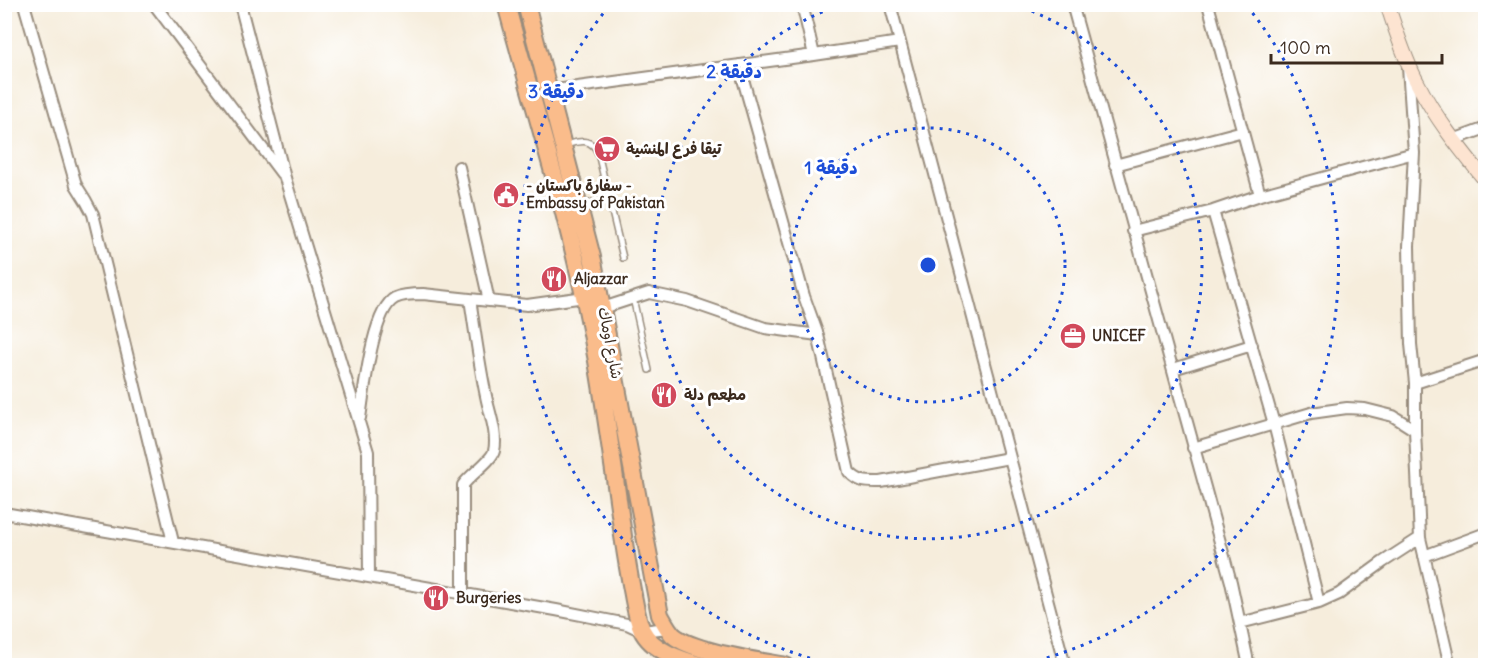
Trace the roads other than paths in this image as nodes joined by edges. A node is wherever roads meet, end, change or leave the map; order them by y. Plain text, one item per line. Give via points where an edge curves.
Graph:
1 (24, 4) edge
2 (154, 4) edge
3 (240, 4) edge
4 (526, 4) edge
5 (802, 4) edge
6 (890, 4) edge
7 (1072, 4) edge
8 (1208, 4) edge
9 (1387, 4) edge
10 (506, 5) edge
11 (900, 42) junction
12 (814, 55) junction
13 (1408, 62) junction
14 (739, 65) junction
15 (548, 91) junction
16 (1485, 128) edge
17 (1243, 131) junction
18 (1454, 140) junction
19 (563, 145) junction
20 (1414, 153) junction
21 (1115, 165) junction
22 (459, 167) dead end
23 (285, 178) junction
24 (1485, 181) edge
25 (1260, 195) junction
26 (608, 197) junction
27 (579, 207) junction
28 (1213, 211) junction
29 (1133, 231) junction
30 (623, 258) dead end
31 (585, 297) junction
32 (633, 298) junction
33 (470, 299) junction
34 (489, 301) junction
35 (603, 308) junction
36 (818, 336) junction
37 (1252, 345) junction
38 (1485, 360) edge
39 (1173, 369) junction
40 (649, 370) dead end
41 (1415, 383) junction
42 (359, 421) junction
43 (1275, 424) junction
44 (1415, 430) junction
45 (1193, 448) junction
46 (1010, 458) junction
47 (4, 513) edge
48 (1485, 533) edge
49 (1420, 538) junction
50 (172, 542) junction
51 (1424, 556) junction
52 (369, 577) junction
53 (463, 593) junction
54 (1319, 603) junction
55 (664, 622) junction
56 (1240, 622) junction
57 (642, 631) junction
58 (703, 666) edge
59 (786, 666) edge
60 (1065, 666) edge
61 (1249, 666) edge
62 (1450, 666) edge

1 - 50 street via 75,185 93,214
2 - 23 street
3 - 23 street
4 - 15 main road, شارع اوماك
5 - 12 street
6 - 11 street
7 - 21 street
8 - 17 street
9 - 13 street
10 - 31 main road, شارع اوماك
11 - 12 street
11 - 46 street
12 - 14 street
13 - 18 street
13 - 20 street
14 - 15 street
14 - 36 street
15 - 19 main road, شارع اوماك
16 - 18 street
17 - 21 street
17 - 25 street
18 - 24 street
19 - 26 lane via 591,142 598,153
19 - 27 main road, شارع اوماك
20 - 25 street
20 - 41 street via 1409,246
21 - 29 street
22 - 34 street
23 - 42 street
25 - 28 street
26 - 27 lane
26 - 30 lane
27 - 35 main road, شارع اوماك
28 - 29 street
28 - 37 street
29 - 39 street
31 - 34 street via 527,304
31 - 57 main road, شارع اوماك via 627,566
32 - 35 street
32 - 36 street via 649,293 687,301 765,328
32 - 40 lane
33 - 34 street
33 - 42 street via 423,294 394,298 374,336
33 - 53 street via 494,452 463,485
35 - 55 main road, شارع اوماك
36 - 46 street via 849,472 856,478 881,482
37 - 39 street
37 - 43 street
38 - 41 street
39 - 45 street
41 - 44 street
42 - 52 street via 368,452
43 - 44 street via 1347,408 1393,416
43 - 45 street
43 - 54 street
44 - 49 street
45 - 56 street
46 - 60 street
47 - 50 street
48 - 51 street
49 - 51 street
49 - 54 street via 1339,594
50 - 52 street
51 - 62 street
52 - 53 street
53 - 57 street via 627,624
54 - 56 street
55 - 57 street
55 - 59 main road via 680,640
56 - 61 street
57 - 58 main road via 663,650

